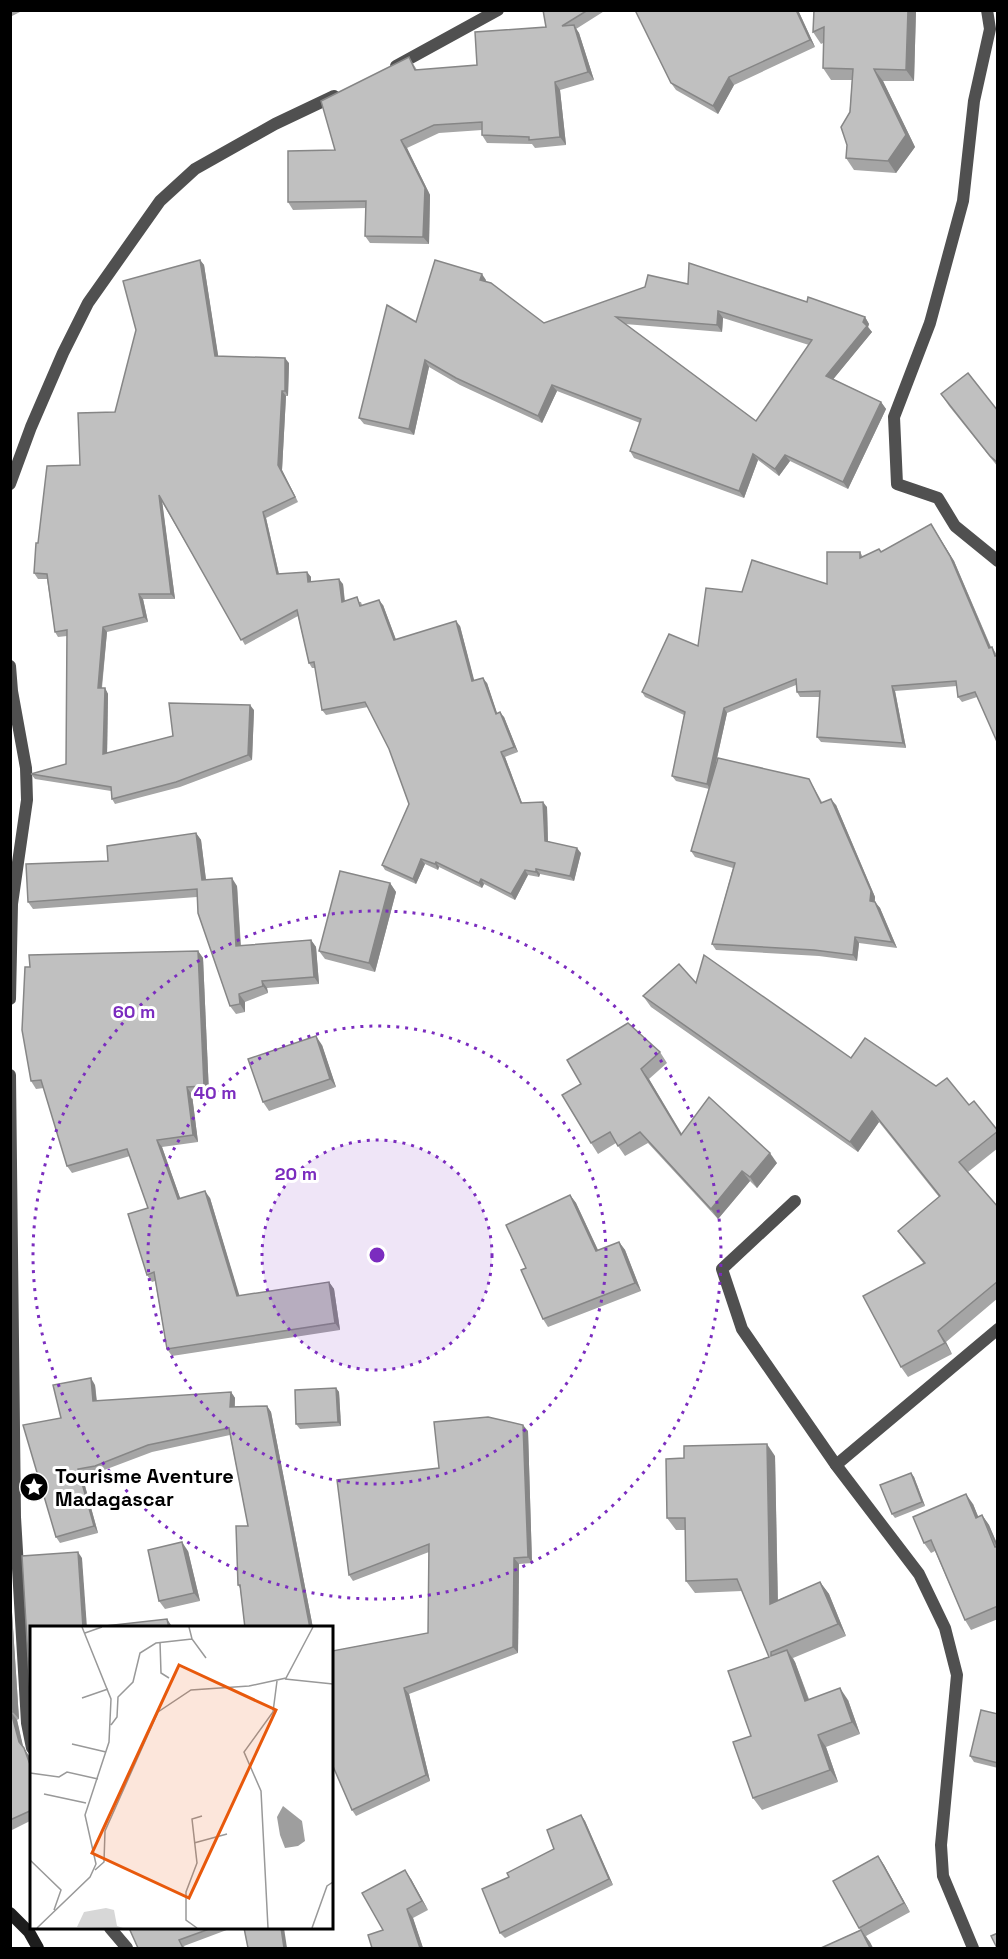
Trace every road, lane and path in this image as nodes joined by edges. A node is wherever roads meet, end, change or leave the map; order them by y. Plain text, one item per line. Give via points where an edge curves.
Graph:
1 (498, 10) edge
2 (987, 10) edge
3 (382, 73) edge
4 (350, 88) edge
5 (10, 484) edge
6 (998, 561) edge
7 (10, 666) edge
8 (10, 999) edge
9 (10, 1075) edge
10 (795, 1201) dead end
11 (998, 1329) edge
12 (836, 1465) junction
13 (30, 1738) edge
14 (10, 1912) edge
15 (111, 1929) edge
16 (38, 1948) edge
17 (127, 1948) edge
18 (973, 1948) edge

1 - 3 street
2 - 6 street via 990,29 974,101 963,201 930,323 894,417 897,484 938,498 955,526
4 - 5 street via 195,169 160,201 88,303 31,427
7 - 8 street via 26,768 27,800 12,904
9 - 13 street via 15,1517
10 - 12 street via 722,1269 742,1329
11 - 12 street
12 - 18 street via 920,1574 945,1628 957,1675 941,1845 943,1876
14 - 16 main road
15 - 17 street

